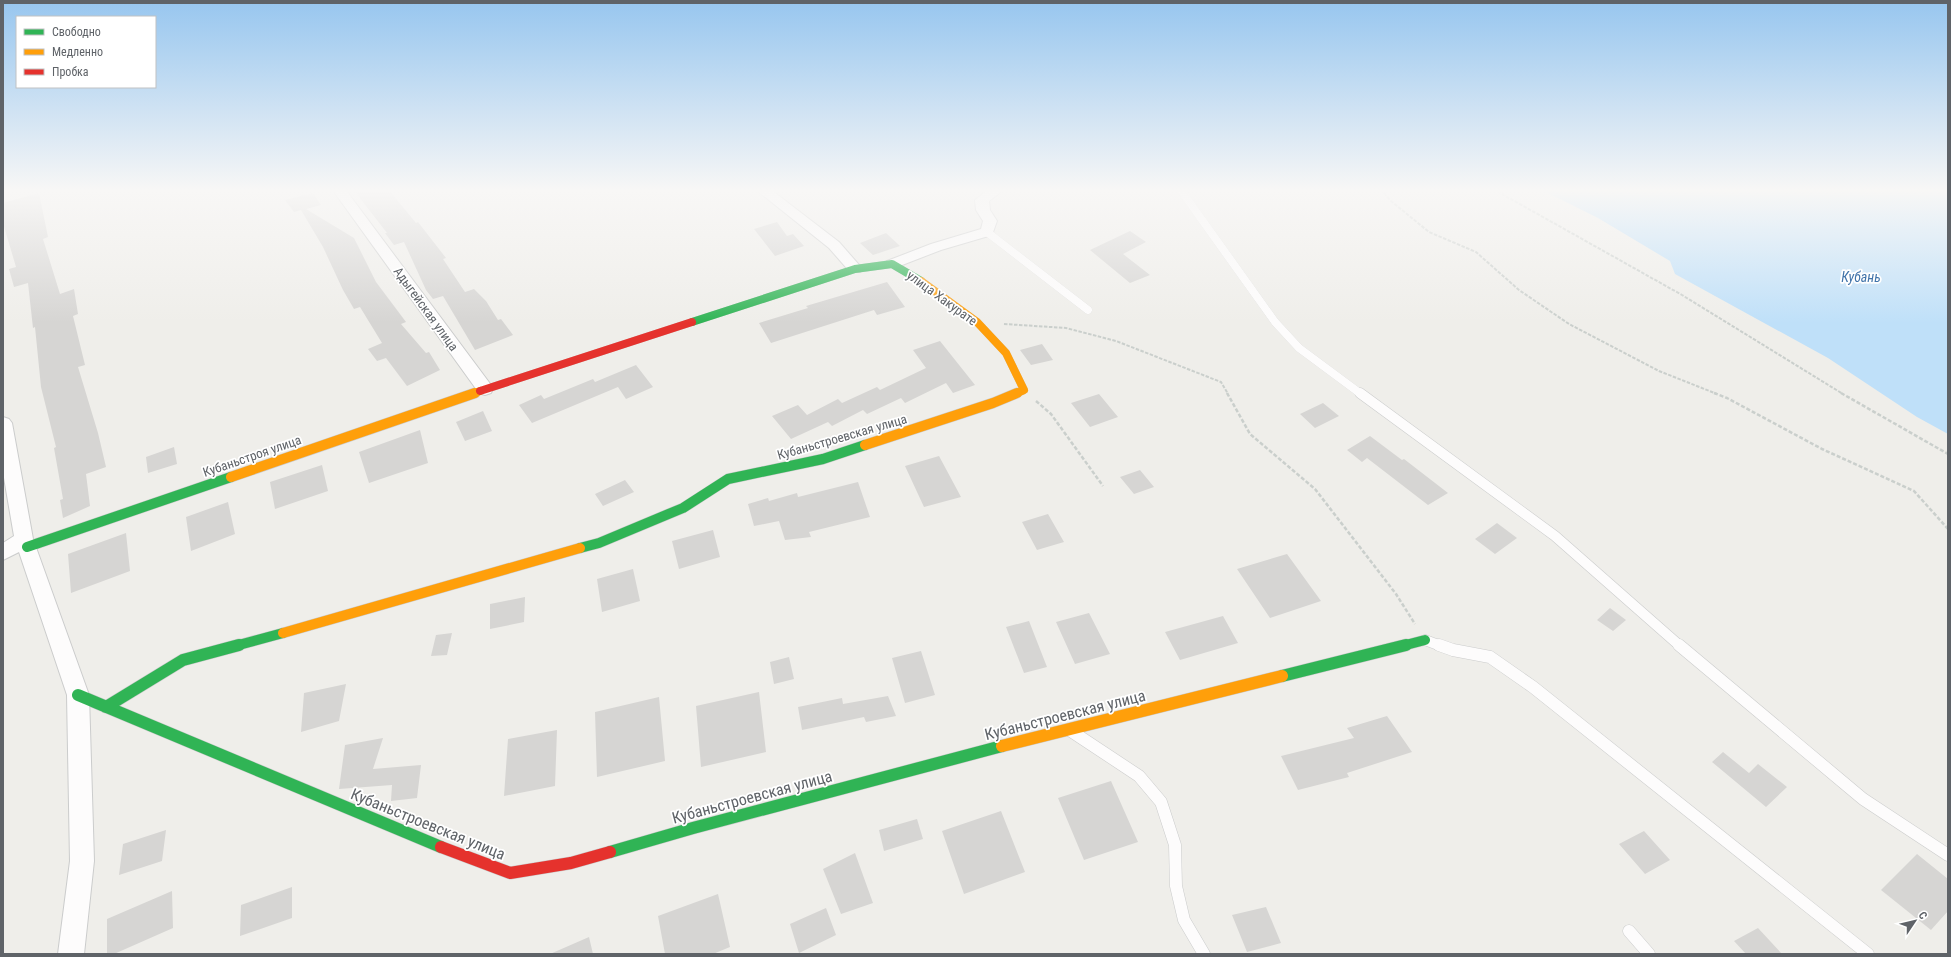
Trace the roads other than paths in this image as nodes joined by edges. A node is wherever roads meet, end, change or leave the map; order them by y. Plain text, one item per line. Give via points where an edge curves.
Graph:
1 (370, 234) edge
2 (819, 234) edge
3 (981, 234) edge
4 (989, 234) edge
5 (1211, 234) edge
6 (892, 264) junction
7 (855, 269) junction
8 (1088, 310) dead end
9 (485, 390) junction
10 (1024, 390) joint
11 (3, 423) edge
12 (26, 543) junction
13 (3, 553) edge
14 (1425, 640) joint
15 (78, 695) junction
16 (106, 707) junction
17 (1068, 729) junction
18 (1948, 855) edge
19 (1629, 931) dead end
20 (71, 954) edge
21 (1204, 954) edge
22 (1649, 954) edge
23 (1868, 954) edge

1 - 9 street, Адыгейская улица
2 - 7 street via 834,245
3 - 6 street via 936,246
4 - 8 lane
5 - 18 lane via 1275,322 1299,348 1555,536 1680,646 1863,799
6 - 7 street, улица Хакурате
6 - 10 street, улица Хакурате via 910,273 977,322 1006,353
7 - 9 street, улица Хакурате
9 - 12 street, Кубаньстроя улица
10 - 16 street, Кубаньстроевская улица via 993,403 823,458 728,480 683,508 599,543 183,660
11 - 12 street
12 - 13 street
12 - 15 street
14 - 17 street, Кубаньстроевская улица
14 - 23 lane via 1453,650 1490,657 1533,687
15 - 16 street, Кубаньстроевская улица
15 - 20 street via 82,861
16 - 17 street, Кубаньстроевская улица via 447,850 510,873 571,863 693,828
17 - 21 lane via 1139,776 1161,802 1175,845 1176,886 1184,920
19 - 22 lane

